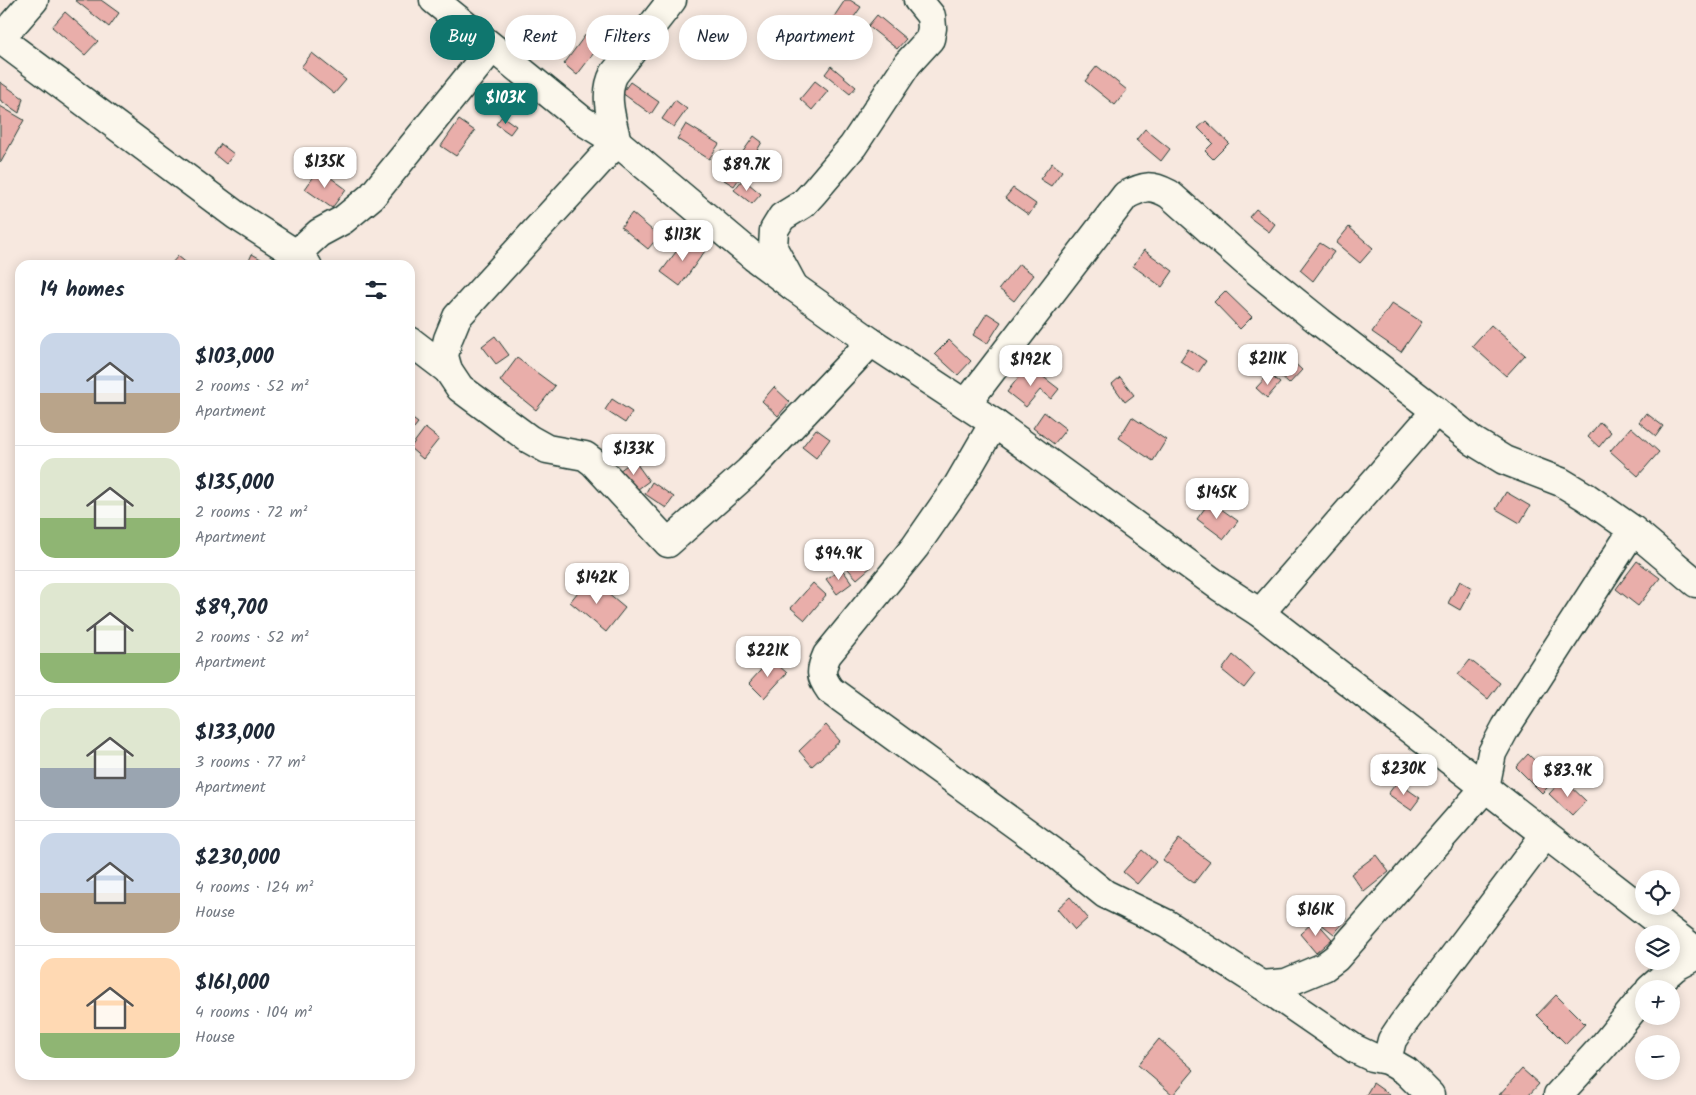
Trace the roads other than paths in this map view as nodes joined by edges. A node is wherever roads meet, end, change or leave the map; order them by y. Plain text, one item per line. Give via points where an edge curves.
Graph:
1 (34, 0) edge
2 (434, 0) edge
3 (672, 0) edge
4 (918, 0) edge
5 (452, 15) edge
6 (495, 50) edge
7 (482, 60) edge
8 (617, 142) junction
9 (301, 259) edge
10 (794, 287) junction
11 (871, 342) junction
12 (415, 345) edge
13 (448, 370) junction
14 (966, 404) junction
15 (1436, 411) junction
16 (994, 423) junction
17 (1633, 530) junction
18 (1696, 584) edge
19 (1260, 613) junction
20 (1484, 788) junction
21 (1545, 835) junction
22 (1696, 951) edge
23 (1696, 956) edge
24 (1661, 980) edge
25 (1262, 985) junction
26 (1635, 1007) edge
27 (1388, 1060) junction
28 (1430, 1095) edge
29 (1558, 1095) edge

1 - 9 street via 0,40 236,216
2 - 5 street
3 - 8 street via 609,83 610,113
4 - 10 street via 930,16 930,39 908,63 853,146 802,204 782,217 774,230 773,248
6 - 8 street via 584,121
7 - 9 street via 372,196 343,220 319,233
8 - 10 street
8 - 13 street via 457,318 444,356
10 - 11 street
11 - 13 street via 749,471 668,543 586,456 547,449 530,439 460,388
11 - 14 street
12 - 13 street
14 - 15 street via 1126,195 1141,188 1155,187 1169,194 1247,263
14 - 16 street
15 - 17 street via 1473,441 1504,460 1561,482
15 - 19 street
16 - 19 street
16 - 25 street via 958,485 915,547 827,655 822,665 822,679 830,690 1052,851 1105,894 1167,924
17 - 18 street
17 - 20 street via 1506,727 1492,753
19 - 20 street
20 - 21 street
20 - 25 street via 1336,958 1324,967 1286,983
21 - 22 street
21 - 27 street via 1402,1025 1392,1040
23 - 24 street
25 - 27 street via 1355,1049
26 - 29 street
27 - 28 street via 1406,1071

